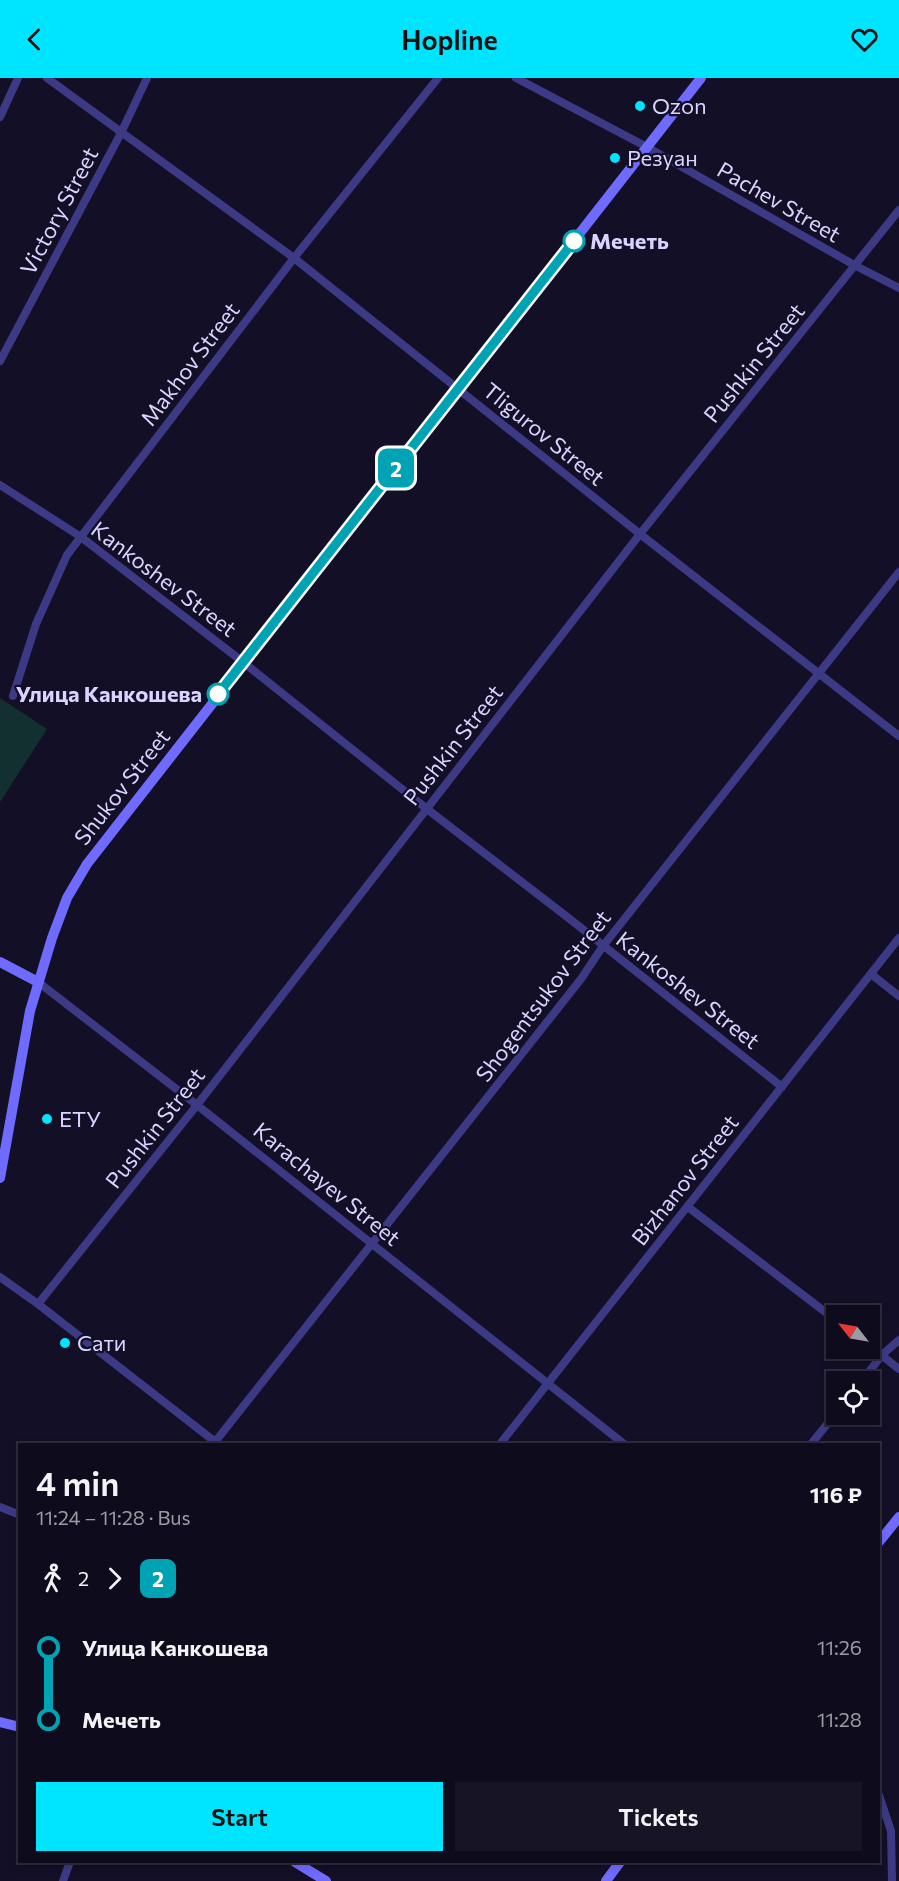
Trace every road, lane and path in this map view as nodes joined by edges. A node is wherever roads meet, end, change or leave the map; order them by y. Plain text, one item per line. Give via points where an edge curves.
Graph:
1 (18, 78) edge
2 (46, 78) edge
3 (147, 78) edge
4 (438, 78) edge
5 (516, 78) edge
6 (701, 78) edge
7 (0, 117) edge
8 (121, 133) junction
9 (647, 147) junction
10 (899, 210) edge
11 (294, 258) junction
12 (856, 266) junction
13 (899, 288) edge
14 (0, 361) edge
15 (458, 388) junction
16 (0, 485) edge
17 (640, 534) junction
18 (81, 537) junction
19 (899, 573) edge
20 (243, 662) junction
21 (820, 674) junction
22 (13, 696) dead end
23 (899, 736) edge
24 (427, 809) junction
25 (899, 938) edge
26 (603, 945) junction
27 (0, 962) edge
28 (871, 974) junction
29 (39, 982) junction
30 (899, 996) edge
31 (782, 1087) junction
32 (197, 1105) junction
33 (0, 1178) edge
34 (688, 1207) junction
35 (372, 1246) junction
36 (0, 1277) edge
37 (38, 1304) junction
38 (826, 1313) edge
39 (899, 1340) edge
40 (882, 1355) junction
41 (899, 1370) edge
42 (870, 1371) edge
43 (547, 1384) junction
44 (826, 1425) edge
45 (216, 1443) edge
46 (218, 1443) edge
47 (501, 1443) edge
48 (623, 1443) edge
49 (812, 1443) edge
50 (0, 1508) edge
51 (18, 1514) edge
52 (899, 1517) edge
53 (880, 1541) edge
54 (1, 1722) edge
55 (18, 1726) edge
56 (880, 1798) edge
57 (70, 1863) edge
58 (297, 1863) edge
59 (619, 1863) edge
60 (63, 1881) edge
61 (326, 1881) edge
62 (606, 1881) edge
63 (892, 1881) edge

1 - 7 street
2 - 8 street, Tligurov Street
3 - 8 street, Victory Street
4 - 11 street, Makhov Street
5 - 9 street, Pachev Street
6 - 9 main road, Shukov Street
8 - 11 street, Tligurov Street
8 - 14 street, Victory Street
9 - 12 street, Pachev Street
9 - 15 main road, Shukov Street
10 - 12 street, Pushkin Street
11 - 15 street, Tligurov Street
11 - 18 street, Makhov Street
12 - 13 street, Pachev Street
12 - 17 street, Pushkin Street
15 - 17 street, Tligurov Street
15 - 20 main road, Shukov Street
16 - 18 street, Kankoshev Street
17 - 21 street, Tligurov Street
17 - 24 street, Pushkin Street
18 - 20 street, Kankoshev Street
18 - 22 street, Makhov Street via 67,555 36,624
19 - 21 street, Shogentsukov Street
20 - 24 street, Kankoshev Street
20 - 29 main road, Shukov Street via 87,864 67,898
21 - 23 street, Tligurov Street
21 - 26 street, Shogentsukov Street
24 - 26 street, Kankoshev Street
24 - 32 street, Pushkin Street
25 - 28 street, Bizhanov Street
26 - 31 street, Kankoshev Street
26 - 35 street, Shogentsukov Street via 581,979
27 - 29 main road, Karachayev Street
28 - 30 street
28 - 31 street, Bizhanov Street
29 - 32 street, Karachayev Street
29 - 33 main road, Shukov Street via 30,1011
31 - 34 street, Bizhanov Street
32 - 35 street, Karachayev Street
32 - 37 street, Pushkin Street
34 - 38 street
34 - 43 street, Bizhanov Street
35 - 43 street, Karachayev Street
35 - 46 street, Shogentsukov Street
36 - 37 street
37 - 45 street
39 - 40 street
40 - 41 street
40 - 42 street
43 - 47 street, Bizhanov Street
43 - 48 street, Karachayev Street
44 - 49 street
50 - 51 street
52 - 53 main road
54 - 55 main road
56 - 63 street via 891,1831
57 - 60 street
58 - 61 main road
59 - 62 main road

